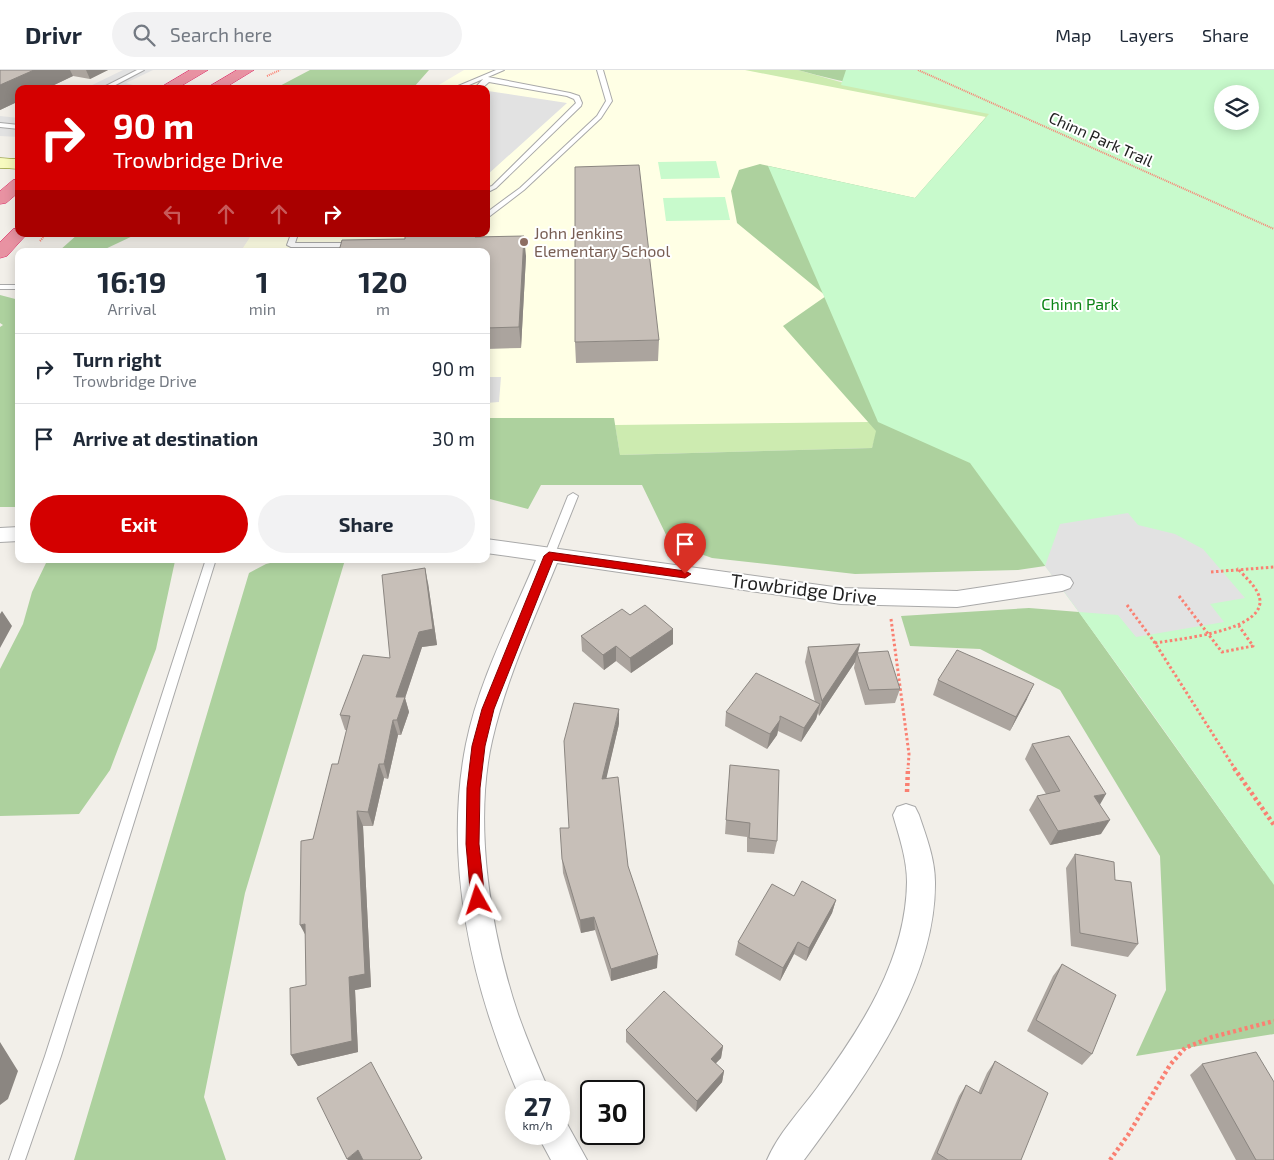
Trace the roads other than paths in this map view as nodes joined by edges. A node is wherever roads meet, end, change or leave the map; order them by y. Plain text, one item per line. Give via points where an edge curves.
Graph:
1 (141, 70) edge
2 (201, 70) edge
3 (247, 70) edge
4 (501, 70) edge
5 (600, 70) edge
6 (485, 78) junction
7 (111, 85) edge
8 (173, 85) edge
9 (219, 85) edge
10 (465, 85) edge
11 (480, 85) edge
12 (0, 125) edge
13 (15, 127) edge
14 (0, 148) edge
15 (15, 150) edge
16 (0, 163) edge
17 (15, 164) edge
18 (15, 187) edge
19 (490, 189) edge
20 (0, 199) edge
21 (490, 214) edge
22 (16, 237) edge
23 (293, 237) edge
24 (368, 244) edge
25 (0, 252) edge
26 (0, 287) edge
27 (15, 287) edge
28 (573, 496) dead end
29 (490, 547) edge
30 (549, 556) junction
31 (211, 563) edge
32 (1062, 582) dead end
33 (906, 815) road end
34 (528, 1080) edge
35 (561, 1145) edge
36 (17, 1160) edge
37 (570, 1160) edge
38 (784, 1160) edge

1 - 7 lane
2 - 8 highway
3 - 9 highway
4 - 6 lane
5 - 21 lane via 609,101 599,117 522,189
6 - 10 lane
6 - 11 lane
6 - 19 lane via 561,92 578,98 579,105
12 - 13 lane
14 - 15 main road
16 - 17 main road
18 - 20 highway
22 - 25 highway
23 - 24 lane via 291,245
26 - 27 lane
28 - 30 lane
29 - 30 street, Trowbridge Drive
30 - 32 street, Trowbridge Drive via 841,596 889,599 957,598
30 - 34 street via 488,709 478,746 474,788 472,844 480,919 496,994
31 - 36 lane
33 - 38 street via 915,842 921,880 919,912 910,951 866,1043
35 - 37 street

